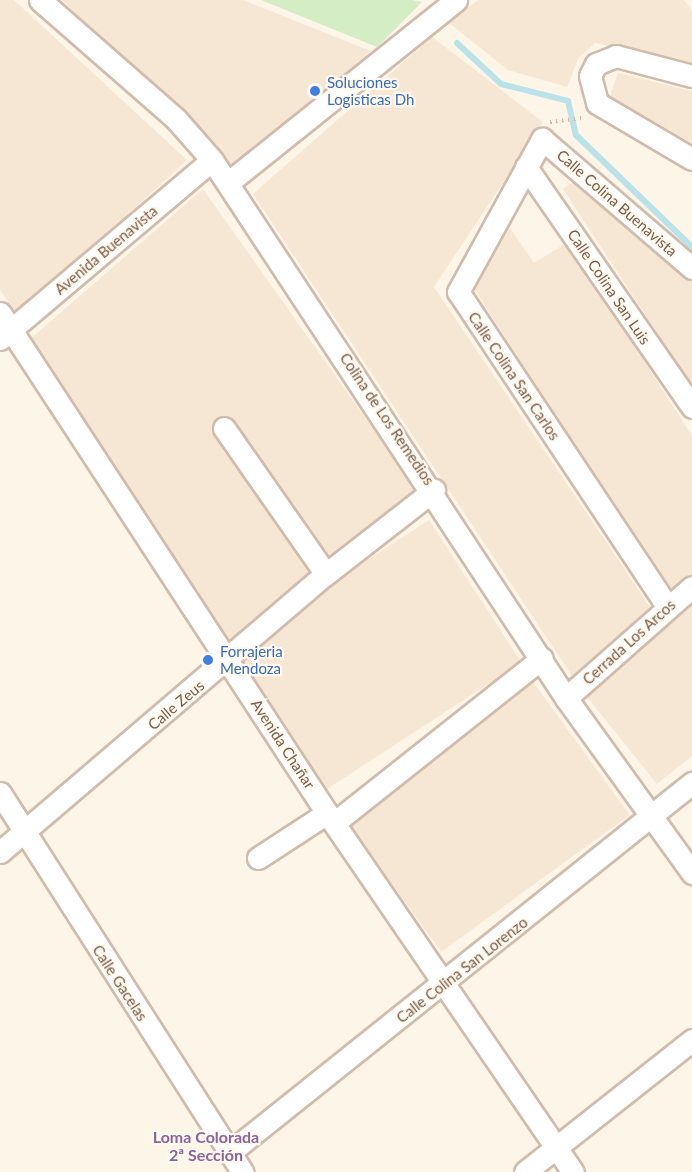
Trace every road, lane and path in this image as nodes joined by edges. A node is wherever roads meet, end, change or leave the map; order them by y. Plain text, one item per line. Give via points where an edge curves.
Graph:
1 (40, 0) edge
2 (456, 0) edge
3 (692, 76) edge
4 (587, 117) dead end
5 (557, 121) dead end
6 (542, 139) joint
7 (692, 159) edge
8 (212, 160) junction
9 (526, 167) junction
10 (229, 183) junction
11 (692, 268) edge
12 (4, 328) edge
13 (692, 407) edge
14 (224, 428) dead end
15 (434, 490) junction
16 (326, 574) junction
17 (692, 587) edge
18 (667, 606) junction
19 (542, 658) junction
20 (228, 662) junction
21 (566, 698) junction
22 (692, 783) edge
23 (0, 793) edge
24 (654, 816) junction
25 (330, 818) junction
26 (24, 831) junction
27 (0, 852) edge
28 (258, 858) dead end
29 (692, 873) edge
30 (445, 984) junction
31 (692, 1040) edge
32 (557, 1148) junction
33 (229, 1153) junction
34 (242, 1172) edge
35 (525, 1172) edge
36 (573, 1172) edge

1 - 8 street, Colina de Los Remedios via 176,119
2 - 10 street
3 - 7 street via 616,56 596,64 590,76 597,103
4 - 5 path
6 - 9 street, Calle Colina San Carlos
6 - 11 street, Calle Colina Buenavista
8 - 10 street, Colina de Los Remedios
8 - 12 street, Avenida Buenavista
9 - 13 street, Calle Colina San Luis
9 - 18 street, Calle Colina San Carlos via 458,292
10 - 15 street, Colina de Los Remedios
12 - 20 street, Avenida Chañar
14 - 16 street
15 - 16 street, Calle Zeus
15 - 19 street, Colina de Los Remedios
16 - 20 street, Calle Zeus
17 - 18 street, Cerrada Los Arcos
18 - 21 street, Cerrada Los Arcos
19 - 21 street, Colina de Los Remedios
19 - 25 street
20 - 25 street, Avenida Chañar
20 - 26 street, Calle Zeus
21 - 24 street, Colina de Los Remedios
22 - 24 street, Calle Colina San Lorenzo
23 - 26 street, Calle Gacelas
24 - 29 street, Colina de Los Remedios
24 - 30 street, Calle Colina San Lorenzo
25 - 28 street
25 - 30 street, Avenida Chañar
26 - 27 street, Calle Zeus
26 - 33 street, Calle Gacelas
30 - 32 street, Avenida Chañar
30 - 33 street, Calle Colina San Lorenzo
31 - 32 street
32 - 35 street
32 - 36 street, Avenida Chañar
33 - 34 street, Calle Gacelas

